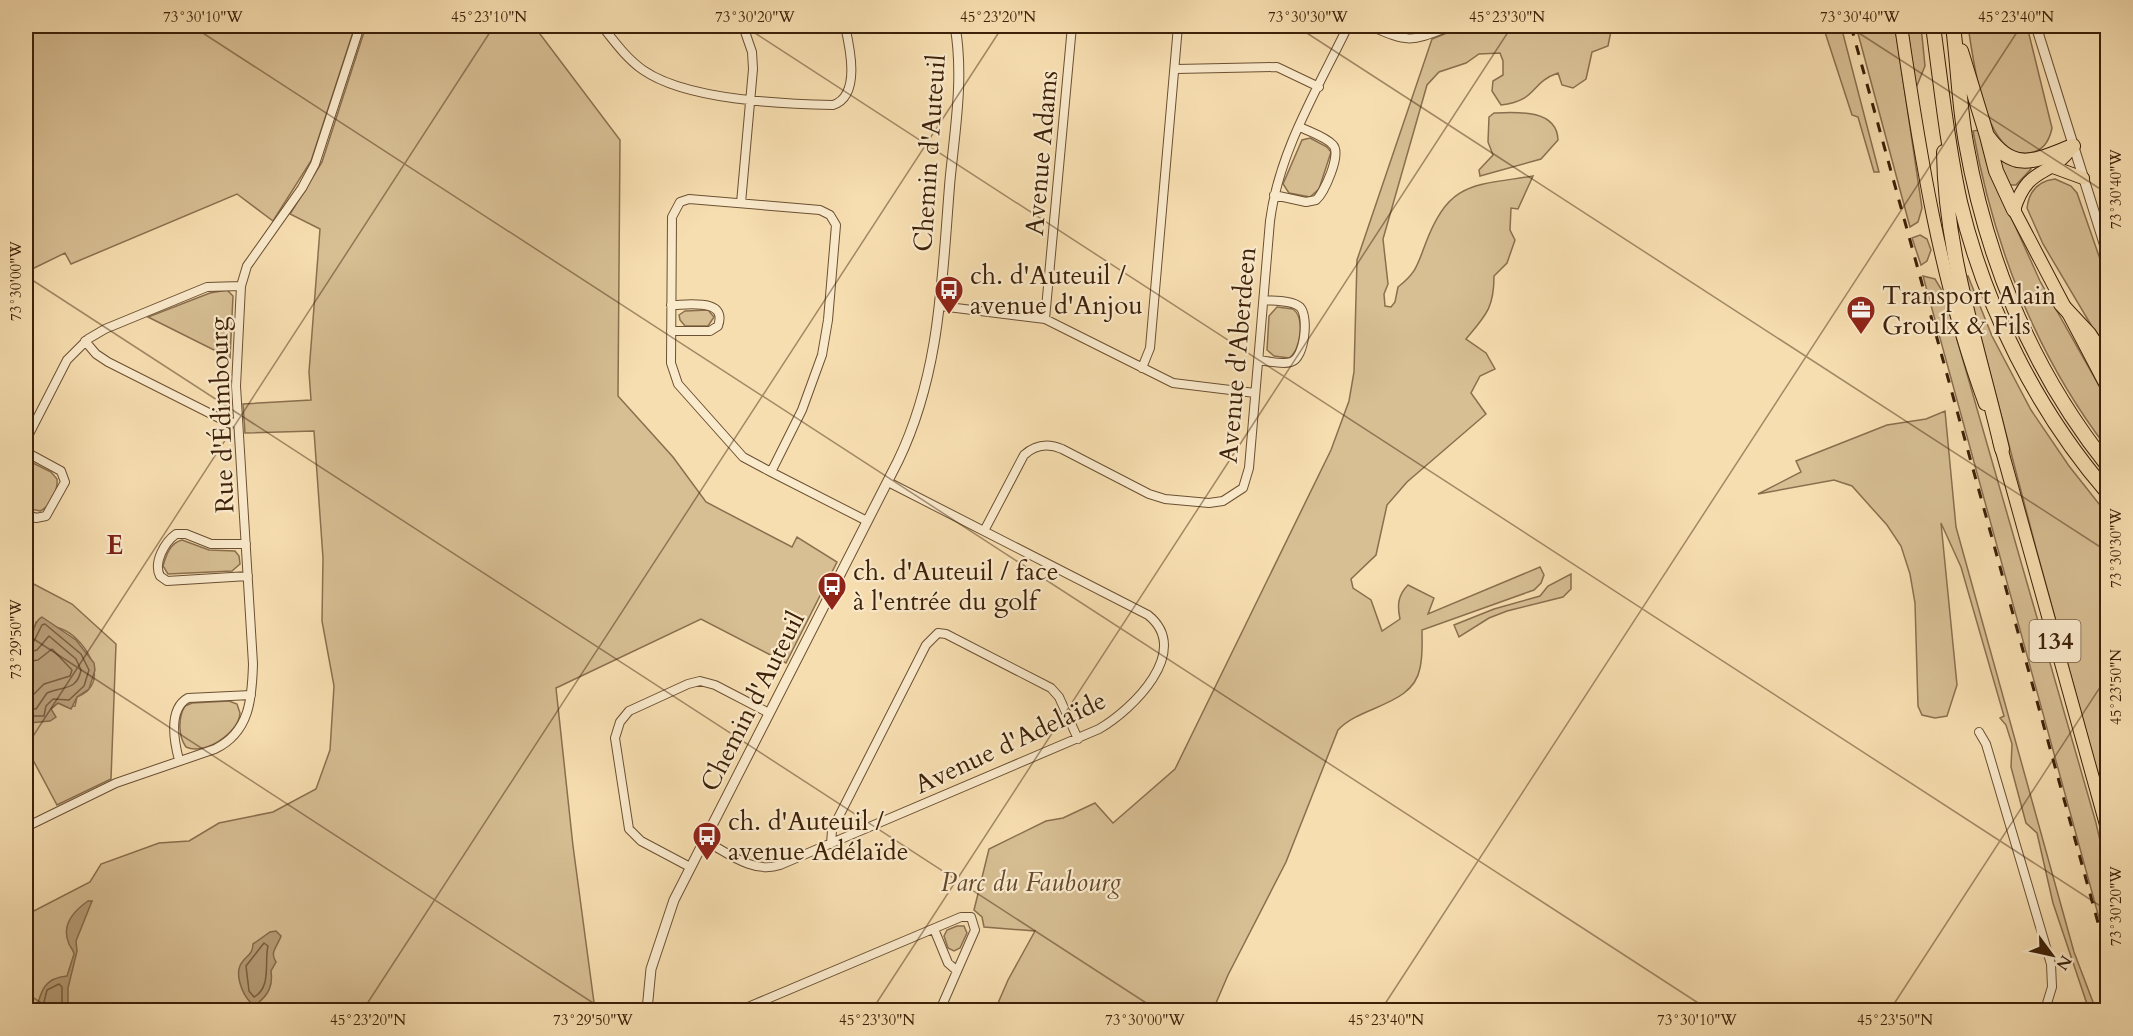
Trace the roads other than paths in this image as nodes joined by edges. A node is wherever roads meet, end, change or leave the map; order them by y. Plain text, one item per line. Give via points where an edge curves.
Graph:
1 (360, 26) edge
2 (602, 26) edge
3 (743, 26) edge
4 (845, 26) edge
5 (955, 26) edge
6 (1072, 26) edge
7 (1178, 26) edge
8 (1348, 26) edge
9 (1371, 26) edge
10 (1451, 26) edge
11 (1901, 26) edge
12 (1933, 26) edge
13 (2036, 26) edge
14 (1953, 27) edge
15 (1176, 69) junction
16 (1319, 87) junction
17 (1943, 98) junction
18 (751, 99) junction
19 (1300, 128) junction
20 (1987, 136) junction
21 (2073, 146) junction
22 (2053, 167) junction
23 (2083, 178) junction
24 (1274, 195) junction
25 (741, 203) junction
26 (2014, 210) junction
27 (2108, 256) edge
28 (241, 286) junction
29 (1264, 300) junction
30 (2061, 304) junction
31 (671, 305) junction
32 (940, 306) junction
33 (1045, 319) junction
34 (671, 331) junction
35 (85, 341) junction
36 (1259, 360) junction
37 (2108, 363) edge
38 (1142, 368) junction
39 (2108, 389) edge
40 (1255, 393) junction
41 (238, 423) junction
42 (26, 440) edge
43 (2002, 449) junction
44 (26, 452) edge
45 (2108, 466) edge
46 (771, 471) junction
47 (888, 482) junction
48 (2108, 493) edge
49 (26, 514) edge
50 (867, 521) junction
51 (984, 531) junction
52 (246, 544) junction
53 (248, 576) junction
54 (251, 695) junction
55 (769, 713) junction
56 (1979, 732) dead end
57 (1078, 739) junction
58 (179, 760) junction
59 (26, 827) edge
60 (2108, 832) edge
61 (704, 840) junction
62 (831, 844) junction
63 (690, 867) junction
64 (934, 929) junction
65 (956, 970) junction
66 (748, 1009) edge
67 (647, 1011) edge
68 (732, 1011) edge
69 (940, 1011) edge
70 (2045, 1011) edge

1 - 28 street, Rue d'Édimbourg via 315,164 251,260
2 - 18 street via 629,58 661,80 699,93
3 - 18 street via 753,60
4 - 18 street via 850,82 849,93 842,101 827,105
5 - 32 street, Chemin d'Auteuil via 958,90
6 - 33 street, Avenue Adams
7 - 15 street
8 - 16 street, Avenue d'Aberdeen
9 - 10 street via 1409,40
11 - 43 main road via 1940,253 1973,368
12 - 17 highway
13 - 21 street
14 - 20 highway
14 - 45 highway via 1972,177 1998,269 2047,376
15 - 16 street via 1277,67
15 - 38 street via 1150,348
16 - 19 street, Avenue d'Aberdeen
17 - 43 highway via 1948,228
17 - 48 highway via 1964,217 1995,308 2049,412
18 - 25 street
19 - 24 street, Avenue d'Aberdeen
19 - 24 street via 1333,144 1336,159 1316,200 1306,202
20 - 21 highway via 2003,155 2021,161
20 - 26 highway via 1992,160
21 - 22 main road
21 - 23 street
22 - 23 main road
22 - 26 main road via 2027,181
23 - 27 street
24 - 29 street, Avenue d'Aberdeen
25 - 31 street via 689,199 676,207 672,217
25 - 46 street via 819,210 830,215 836,225 822,355 802,410
26 - 30 main road
28 - 35 street via 207,287
28 - 41 street, Rue d'Édimbourg via 236,357
29 - 36 street, Avenue d'Aberdeen
29 - 36 street via 1291,303 1301,309 1305,318 1303,348 1291,362
30 - 37 highway via 2089,334
30 - 39 main road
31 - 34 street
31 - 34 street via 711,305 721,316 718,326 710,331
32 - 33 street
32 - 47 street, Chemin d'Auteuil via 925,392
33 - 38 street
34 - 46 street via 671,370 678,384 743,457
35 - 41 street via 108,363 220,419
35 - 42 street via 63,365
36 - 40 street, Avenue d'Aberdeen
38 - 40 street via 1180,386
40 - 51 street, Avenue d'Aberdeen via 1247,478 1242,488 1228,499 1209,503 1160,498 1062,449 1044,445 1024,455
41 - 52 street, Rue d'Édimbourg
43 - 60 main road, 134
44 - 49 street via 61,471 65,483 46,516
46 - 50 street
47 - 50 street, Chemin d'Auteuil
47 - 51 street, Avenue d'Adelaïde
50 - 55 street, Chemin d'Auteuil
51 - 57 street, Avenue d'Adelaïde via 1141,612 1153,620 1162,634 1162,660 1137,700 1118,718
52 - 53 street, Rue d'Édimbourg
52 - 53 street, Rue d'Édimbourg via 211,544 177,534 169,541 157,566 160,576 167,581
53 - 54 street, Rue d'Édimbourg
54 - 58 street, Rue d'Édimbourg via 244,723 231,740
54 - 58 street via 182,701 174,720
55 - 61 street, Chemin d'Auteuil
55 - 63 street via 715,685 699,681 629,711 620,722 615,738 628,829 641,841
56 - 70 street via 1986,744 2051,964 2052,987
57 - 62 street, Avenue d'Adelaïde
57 - 62 street via 1051,688 938,633 920,656 832,830
58 - 59 street, Rue d'Édimbourg via 116,783
61 - 62 street, Avenue d'Adelaïde via 748,864 766,868
61 - 63 street, Chemin d'Auteuil
63 - 67 street, Chemin d'Auteuil via 658,943 649,978
64 - 65 street via 948,963
64 - 65 street via 962,917 974,920 975,930
64 - 66 street
65 - 69 street
66 - 68 street

